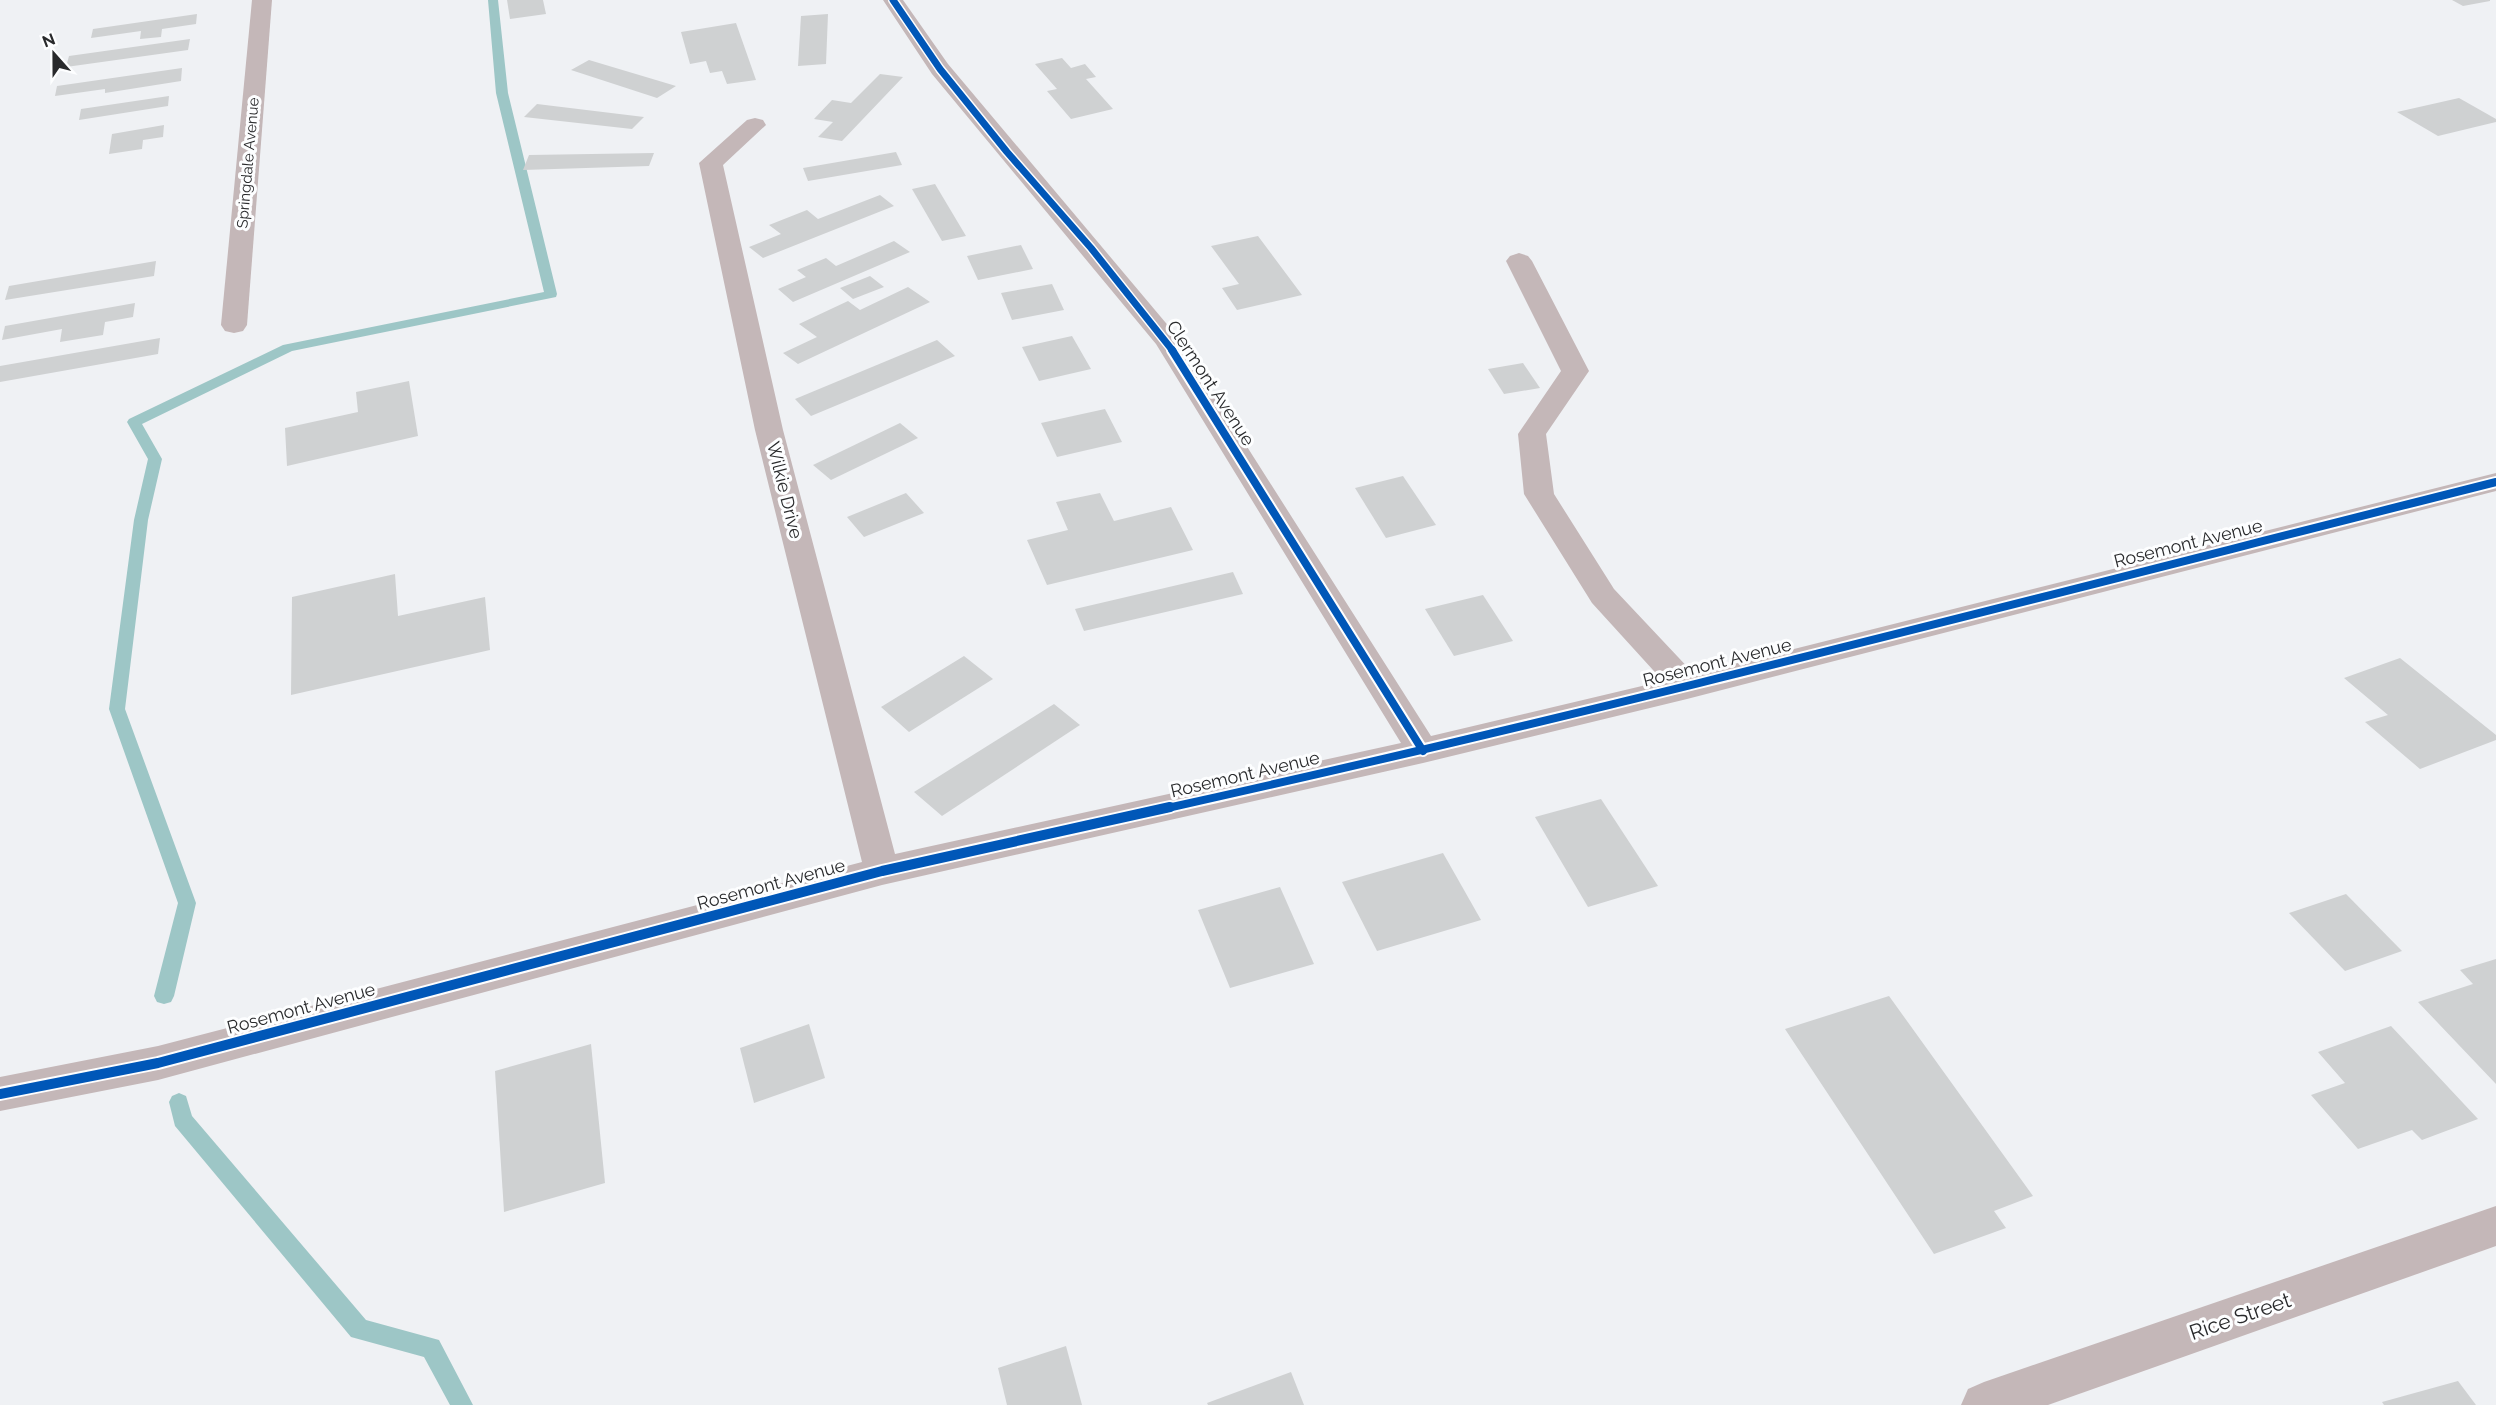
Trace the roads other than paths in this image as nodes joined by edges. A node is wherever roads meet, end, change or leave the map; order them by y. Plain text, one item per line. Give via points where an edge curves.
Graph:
1 (262, 0) edge
2 (893, 0) edge
3 (755, 125) dead end
4 (1519, 261) dead end
5 (234, 325) dead end
6 (2496, 482) edge
7 (1687, 687) junction
8 (1423, 751) junction
9 (882, 871) junction
10 (0, 1094) edge
11 (2496, 1226) edge
12 (1984, 1405) edge

1 - 5 street, Springdale Avenue
2 - 8 street, Clermont Avenue via 940,69 1167,341
3 - 9 street, Wilkie Drive via 711,163 764,404
4 - 7 street via 1575,371 1532,435 1539,494 1603,596
6 - 7 street, Rosemont Avenue
7 - 8 street, Rosemont Avenue
8 - 9 street, Rosemont Avenue
9 - 10 street, Rosemont Avenue via 158,1063
11 - 12 street, Rice Street

